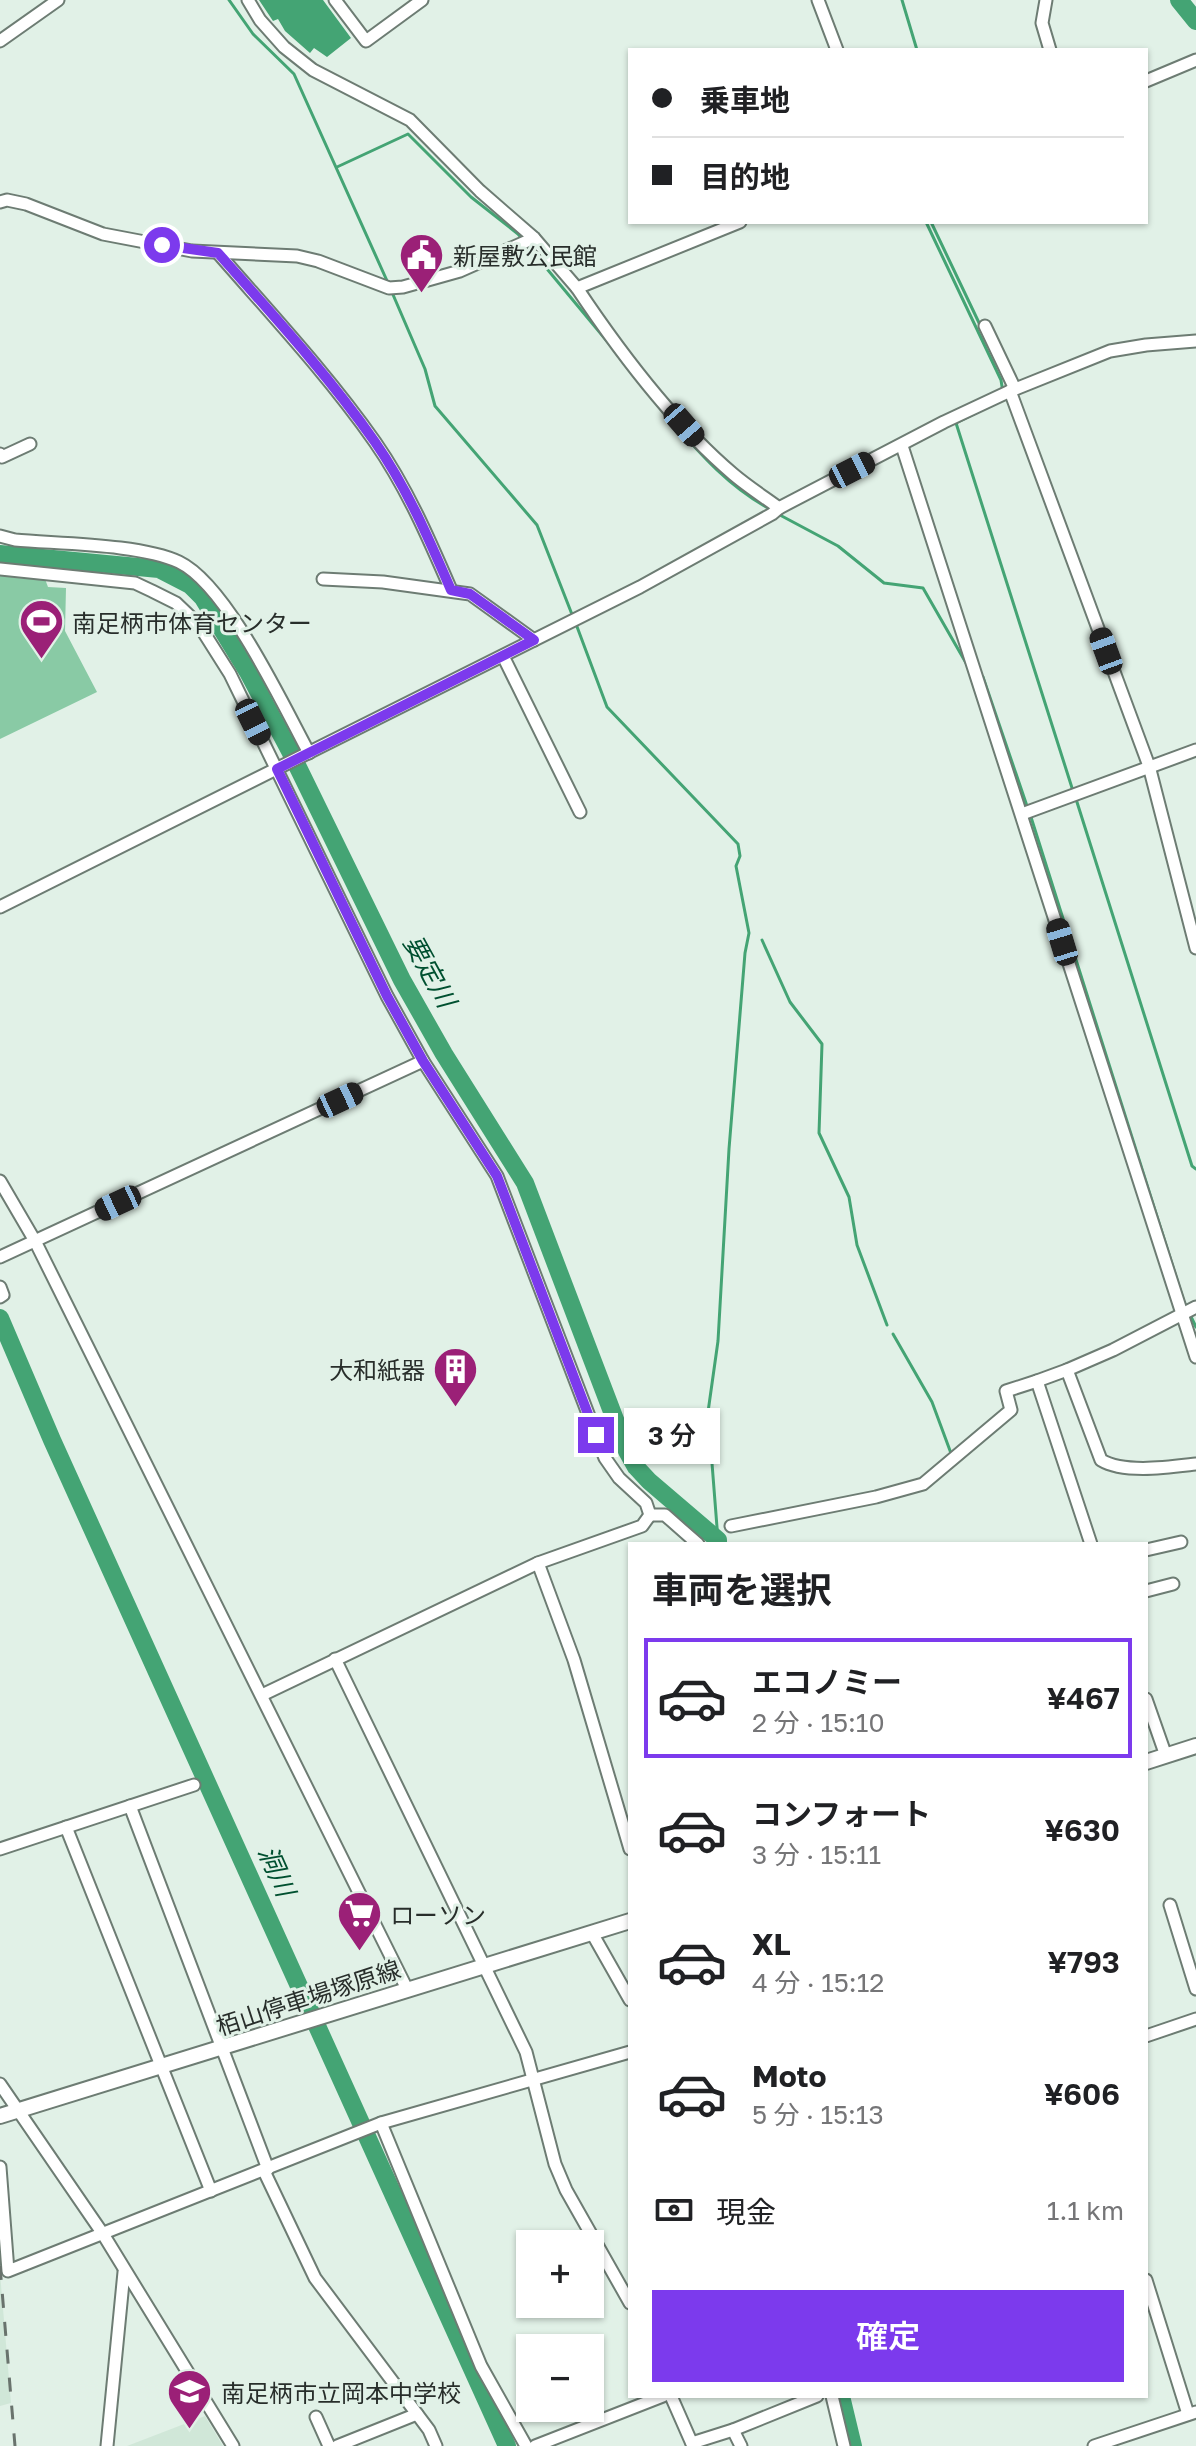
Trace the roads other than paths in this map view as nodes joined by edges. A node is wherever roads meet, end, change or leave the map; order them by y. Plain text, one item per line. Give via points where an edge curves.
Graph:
1 (58, 0) edge
2 (248, 0) edge
3 (335, 0) edge
4 (422, 0) edge
5 (818, 0) edge
6 (1046, 0) edge
7 (1, 39) edge
8 (836, 48) edge
9 (1049, 48) edge
10 (1196, 60) edge
11 (1148, 80) edge
12 (0, 202) edge
13 (735, 224) edge
14 (534, 238) junction
15 (218, 253) junction
16 (577, 288) junction
17 (985, 326) dead end
18 (1196, 341) edge
19 (1011, 391) junction
20 (30, 444) dead end
21 (902, 446) junction
22 (0, 454) edge
23 (776, 510) junction
24 (0, 536) edge
25 (0, 569) edge
26 (323, 579) dead end
27 (451, 590) junction
28 (534, 640) junction
29 (503, 656) junction
30 (1196, 750) edge
31 (307, 754) junction
32 (1149, 766) junction
33 (281, 768) junction
34 (580, 812) dead end
35 (1028, 812) junction
36 (0, 907) edge
37 (1196, 948) edge
38 (423, 1061) junction
39 (0, 1181) edge
40 (35, 1241) junction
41 (0, 1257) edge
42 (1188, 1311) edge
43 (1196, 1357) edge
44 (1067, 1370) junction
45 (1037, 1381) junction
46 (1196, 1464) edge
47 (650, 1515) junction
48 (731, 1526) dead end
49 (696, 1542) edge
50 (1090, 1542) edge
51 (1181, 1542) dead end
52 (1148, 1550) edge
53 (538, 1563) junction
54 (1173, 1584) dead end
55 (1148, 1590) edge
56 (335, 1659) junction
57 (262, 1695) junction
58 (1148, 1705) edge
59 (1196, 1746) edge
60 (1166, 1756) junction
61 (1148, 1761) edge
62 (194, 1785) dead end
63 (130, 1806) junction
64 (66, 1827) junction
65 (628, 1842) edge
66 (0, 1849) edge
67 (1170, 1905) dead end
68 (628, 1922) edge
69 (592, 1933) junction
70 (485, 1965) junction
71 (407, 1989) junction
72 (1196, 1989) edge
73 (628, 1996) edge
74 (1196, 2019) edge
75 (1148, 2035) edge
76 (223, 2048) junction
77 (628, 2053) edge
78 (162, 2066) junction
79 (535, 2078) junction
80 (0, 2084) edge
81 (18, 2111) junction
82 (0, 2116) edge
83 (381, 2123) junction
84 (0, 2167) edge
85 (266, 2170) junction
86 (211, 2191) junction
87 (103, 2234) junction
88 (124, 2272) junction
89 (1148, 2286) edge
90 (628, 2299) edge
91 (658, 2398) edge
92 (672, 2398) edge
93 (812, 2398) edge
94 (832, 2398) edge
95 (1192, 2413) edge
96 (417, 2414) junction
97 (316, 2417) dead end
98 (733, 2430) junction
99 (693, 2445) edge
100 (107, 2446) edge
101 (233, 2446) edge
102 (329, 2446) edge
103 (337, 2446) edge
104 (436, 2446) edge
105 (526, 2446) edge
106 (535, 2446) edge
107 (741, 2446) edge
108 (844, 2446) edge
109 (1094, 2446) edge

1 - 7 street
2 - 14 street via 284,47 313,70 410,120
3 - 4 street via 366,41
5 - 8 street
6 - 9 street via 1042,23
10 - 11 street
12 - 15 street via 26,204 103,234
13 - 16 street
14 - 15 street via 460,271 389,288 297,256
14 - 16 street
15 - 27 street via 375,443 423,524
16 - 23 street via 700,443
17 - 19 street
18 - 19 street via 1110,351
19 - 21 street
19 - 32 street
20 - 22 street
21 - 23 street
21 - 35 street via 975,672
23 - 28 street
24 - 31 street via 137,551 197,572 260,663
25 - 33 street via 135,583 176,603 199,625
26 - 27 street
27 - 28 street via 470,594
28 - 29 street
29 - 31 street
29 - 34 street
30 - 32 street
31 - 33 street
32 - 35 street
32 - 37 street
33 - 36 street
33 - 38 street via 387,996
35 - 42 street via 1055,917
38 - 40 street
38 - 47 street via 497,1176 605,1458 646,1503
39 - 40 street
40 - 41 street
40 - 57 street
42 - 43 street
42 - 44 street
44 - 45 street
44 - 46 street via 1101,1460 1111,1466
45 - 48 street via 1006,1391 1011,1410 923,1484
45 - 50 street
47 - 49 street via 665,1515
47 - 53 street via 642,1526
51 - 52 street
53 - 56 street
53 - 65 street via 574,1660
54 - 55 street
56 - 57 street
56 - 70 street
57 - 71 street
58 - 60 street
59 - 60 main road
60 - 61 main road
62 - 63 street
63 - 64 street
63 - 76 street
64 - 66 street
64 - 78 street
67 - 72 street
68 - 69 main road, 栢山停車場塚原線
69 - 70 main road, 栢山停車場塚原線
69 - 73 street
70 - 71 main road, 栢山停車場塚原線
70 - 79 street
71 - 76 main road, 栢山停車場塚原線
74 - 75 street
76 - 78 main road, 栢山停車場塚原線
76 - 85 street
77 - 79 street
78 - 81 main road, 栢山停車場塚原線
78 - 86 street
79 - 83 street
79 - 90 street via 555,2164
80 - 81 street
81 - 82 main road, 栢山停車場塚原線
81 - 87 street
83 - 85 street
83 - 105 street via 481,2366
84 - 87 street via 8,2271
85 - 86 street
85 - 96 street via 315,2278
86 - 87 street
87 - 88 street
88 - 100 street
88 - 101 street
89 - 95 street
91 - 106 street
92 - 99 street
93 - 98 street
94 - 108 street
95 - 109 street
96 - 103 street
96 - 104 street
97 - 102 street
98 - 99 street
98 - 107 street

